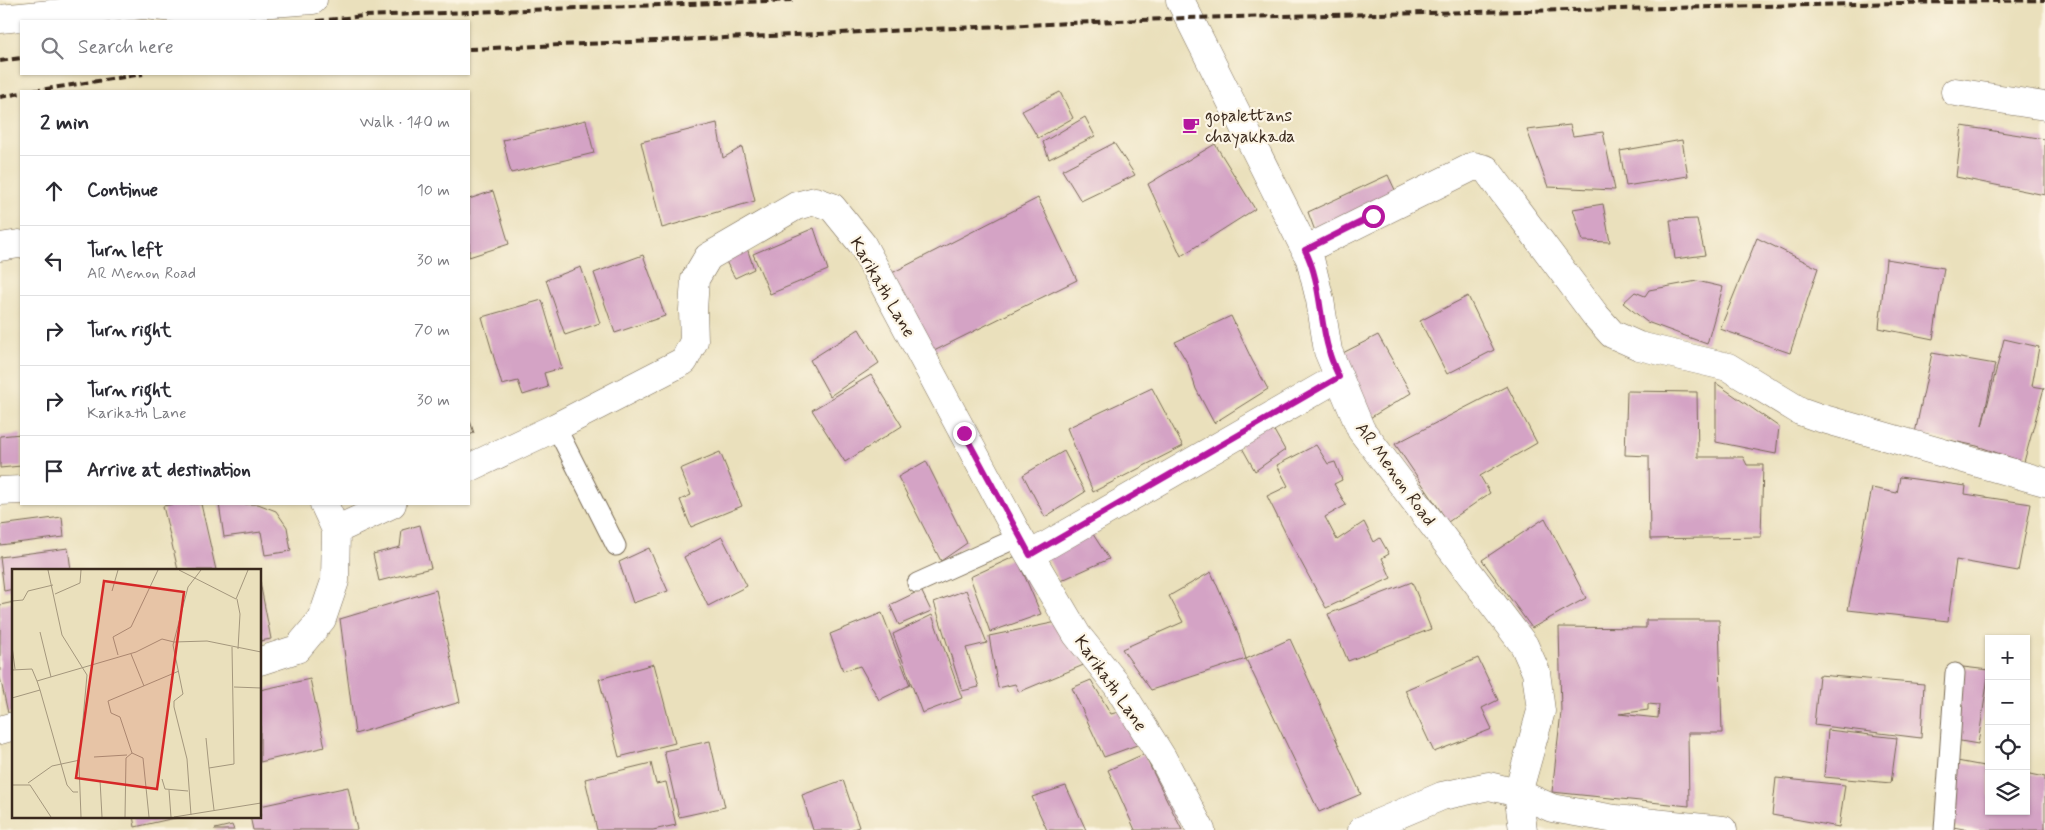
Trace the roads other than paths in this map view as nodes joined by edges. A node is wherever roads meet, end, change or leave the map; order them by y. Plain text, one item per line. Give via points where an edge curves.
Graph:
1 (313, 0) edge
2 (1180, 0) edge
3 (184, 5) edge
4 (0, 19) edge
5 (1955, 92) dead end
6 (2045, 106) edge
7 (1305, 250) junction
8 (1339, 377) junction
9 (556, 427) junction
10 (470, 468) edge
11 (2045, 482) edge
12 (20, 490) edge
13 (0, 491) edge
14 (324, 505) edge
15 (390, 505) edge
16 (336, 530) junction
17 (616, 546) dead end
18 (1024, 546) junction
19 (917, 583) dead end
20 (261, 661) edge
21 (1955, 673) dead end
22 (1518, 792) junction
23 (1201, 830) edge
24 (1362, 830) edge
25 (1524, 830) edge
26 (1723, 830) edge
27 (1944, 830) edge

1 - 3 street
2 - 7 street, AR Menon Road
3 - 4 street via 143,5
5 - 6 street
7 - 8 street, AR Menon Road via 1320,300 1328,351
7 - 11 street via 1474,166 1486,169 1612,334 1639,346 1728,367 1800,411 1817,417
8 - 18 street
8 - 22 street, AR Menon Road via 1361,430 1524,645 1533,665 1541,711
9 - 10 street, Karikath Lane
9 - 17 lane
9 - 18 street, Karikath Lane via 684,360 694,341 695,279 708,257 796,206 815,201 832,207 862,244
12 - 13 street
14 - 16 street
15 - 16 street
16 - 20 street via 335,581 322,619 296,649
18 - 19 lane
18 - 23 street, Karikath Lane via 1077,635 1118,686
21 - 27 lane
22 - 24 street via 1489,786 1442,796
22 - 25 street, AR Menon Road
22 - 26 street via 1552,808 1615,819

